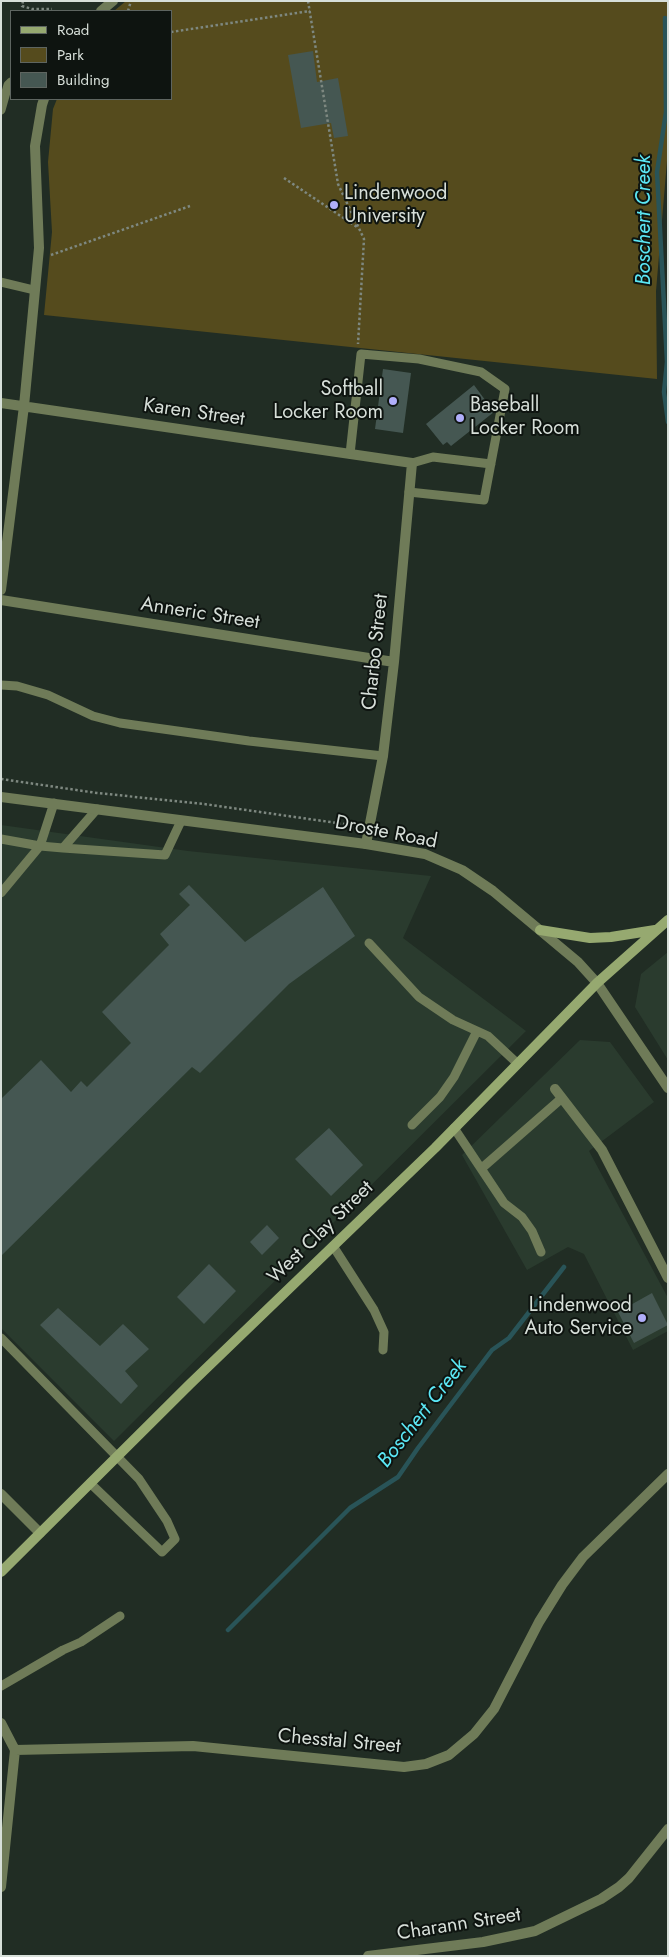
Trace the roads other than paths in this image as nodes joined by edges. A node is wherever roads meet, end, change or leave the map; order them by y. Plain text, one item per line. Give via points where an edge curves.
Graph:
1 (113, 1) edge
2 (102, 10) edge
3 (10, 83) edge
4 (44, 100) edge
5 (1, 110) edge
6 (1, 282) edge
7 (34, 290) junction
8 (1, 404) edge
9 (24, 406) junction
10 (350, 454) junction
11 (412, 463) junction
12 (491, 464) junction
13 (409, 492) junction
14 (1, 590) edge
15 (1, 600) edge
16 (394, 662) junction
17 (1, 685) edge
18 (383, 756) junction
19 (1, 797) edge
20 (54, 803) junction
21 (97, 809) junction
22 (181, 821) junction
23 (1, 839) edge
24 (366, 844) junction
25 (40, 846) junction
26 (63, 848) junction
27 (1, 893) edge
28 (668, 920) edge
29 (540, 930) junction
30 (656, 930) junction
31 (369, 943) dead end
32 (597, 983) junction
33 (477, 1031) junction
34 (518, 1064) junction
35 (668, 1088) edge
36 (555, 1089) dead end
37 (562, 1098) junction
38 (412, 1125) dead end
39 (454, 1128) junction
40 (482, 1168) junction
41 (333, 1246) junction
42 (541, 1252) dead end
43 (666, 1271) edge
44 (1, 1338) edge
45 (383, 1350) dead end
46 (117, 1457) junction
47 (668, 1474) edge
48 (90, 1483) junction
49 (1, 1494) edge
50 (40, 1533) junction
51 (1, 1572) edge
52 (120, 1616) dead end
53 (1, 1686) edge
54 (1, 1723) edge
55 (15, 1750) junction
56 (668, 1829) edge
57 (1, 1888) edge
58 (368, 1956) edge

1 - 2 street
3 - 5 lane
4 - 7 street via 35,146 39,248
6 - 7 lane
7 - 9 street
8 - 9 street, Karen Street
9 - 10 street, Karen Street
9 - 14 street
10 - 11 street, Karen Street
10 - 12 lane via 361,354 419,359 481,372 505,389
11 - 12 lane via 433,457
11 - 13 street, Charbo Street
12 - 13 lane via 484,500
13 - 16 street, Charbo Street
15 - 16 street, Anneric Street
16 - 18 street, Charbo Street
17 - 18 lane via 38,692 93,716 120,722
18 - 24 street, Charbo Street
19 - 20 street, Droste Road
20 - 21 street, Droste Road
20 - 25 lane
21 - 22 street, Droste Road
21 - 26 lane
22 - 24 street, Droste Road
22 - 26 lane via 164,855
23 - 25 lane
24 - 29 street, Droste Road via 425,854 462,870
25 - 26 lane
25 - 27 lane
28 - 30 main road, West Clay Street
29 - 30 main road via 611,938
29 - 32 street, Droste Road
30 - 32 main road, West Clay Street
31 - 33 lane via 420,997 453,1020
32 - 34 main road, West Clay Street
32 - 35 street, Droste Road
33 - 34 lane via 488,1036
33 - 38 lane via 440,1098
34 - 39 main road, West Clay Street
36 - 37 street
37 - 40 lane
37 - 43 street via 602,1150
39 - 40 lane
39 - 41 main road, West Clay Street
40 - 42 lane via 504,1204 522,1217 532,1231
41 - 45 lane via 374,1310 384,1332
41 - 46 main road, West Clay Street
44 - 46 lane
46 - 48 main road, West Clay Street
46 - 48 lane via 139,1480 167,1521 175,1540 162,1552
47 - 55 street, Chesstal Street via 584,1557 562,1585 494,1709 474,1734 449,1755 426,1764 404,1767 193,1746
48 - 50 main road, West Clay Street
49 - 50 street
50 - 51 main road, West Clay Street
52 - 53 lane via 82,1642
54 - 55 street
55 - 57 street
56 - 58 street, Charann Street via 619,1887 535,1931 484,1942

